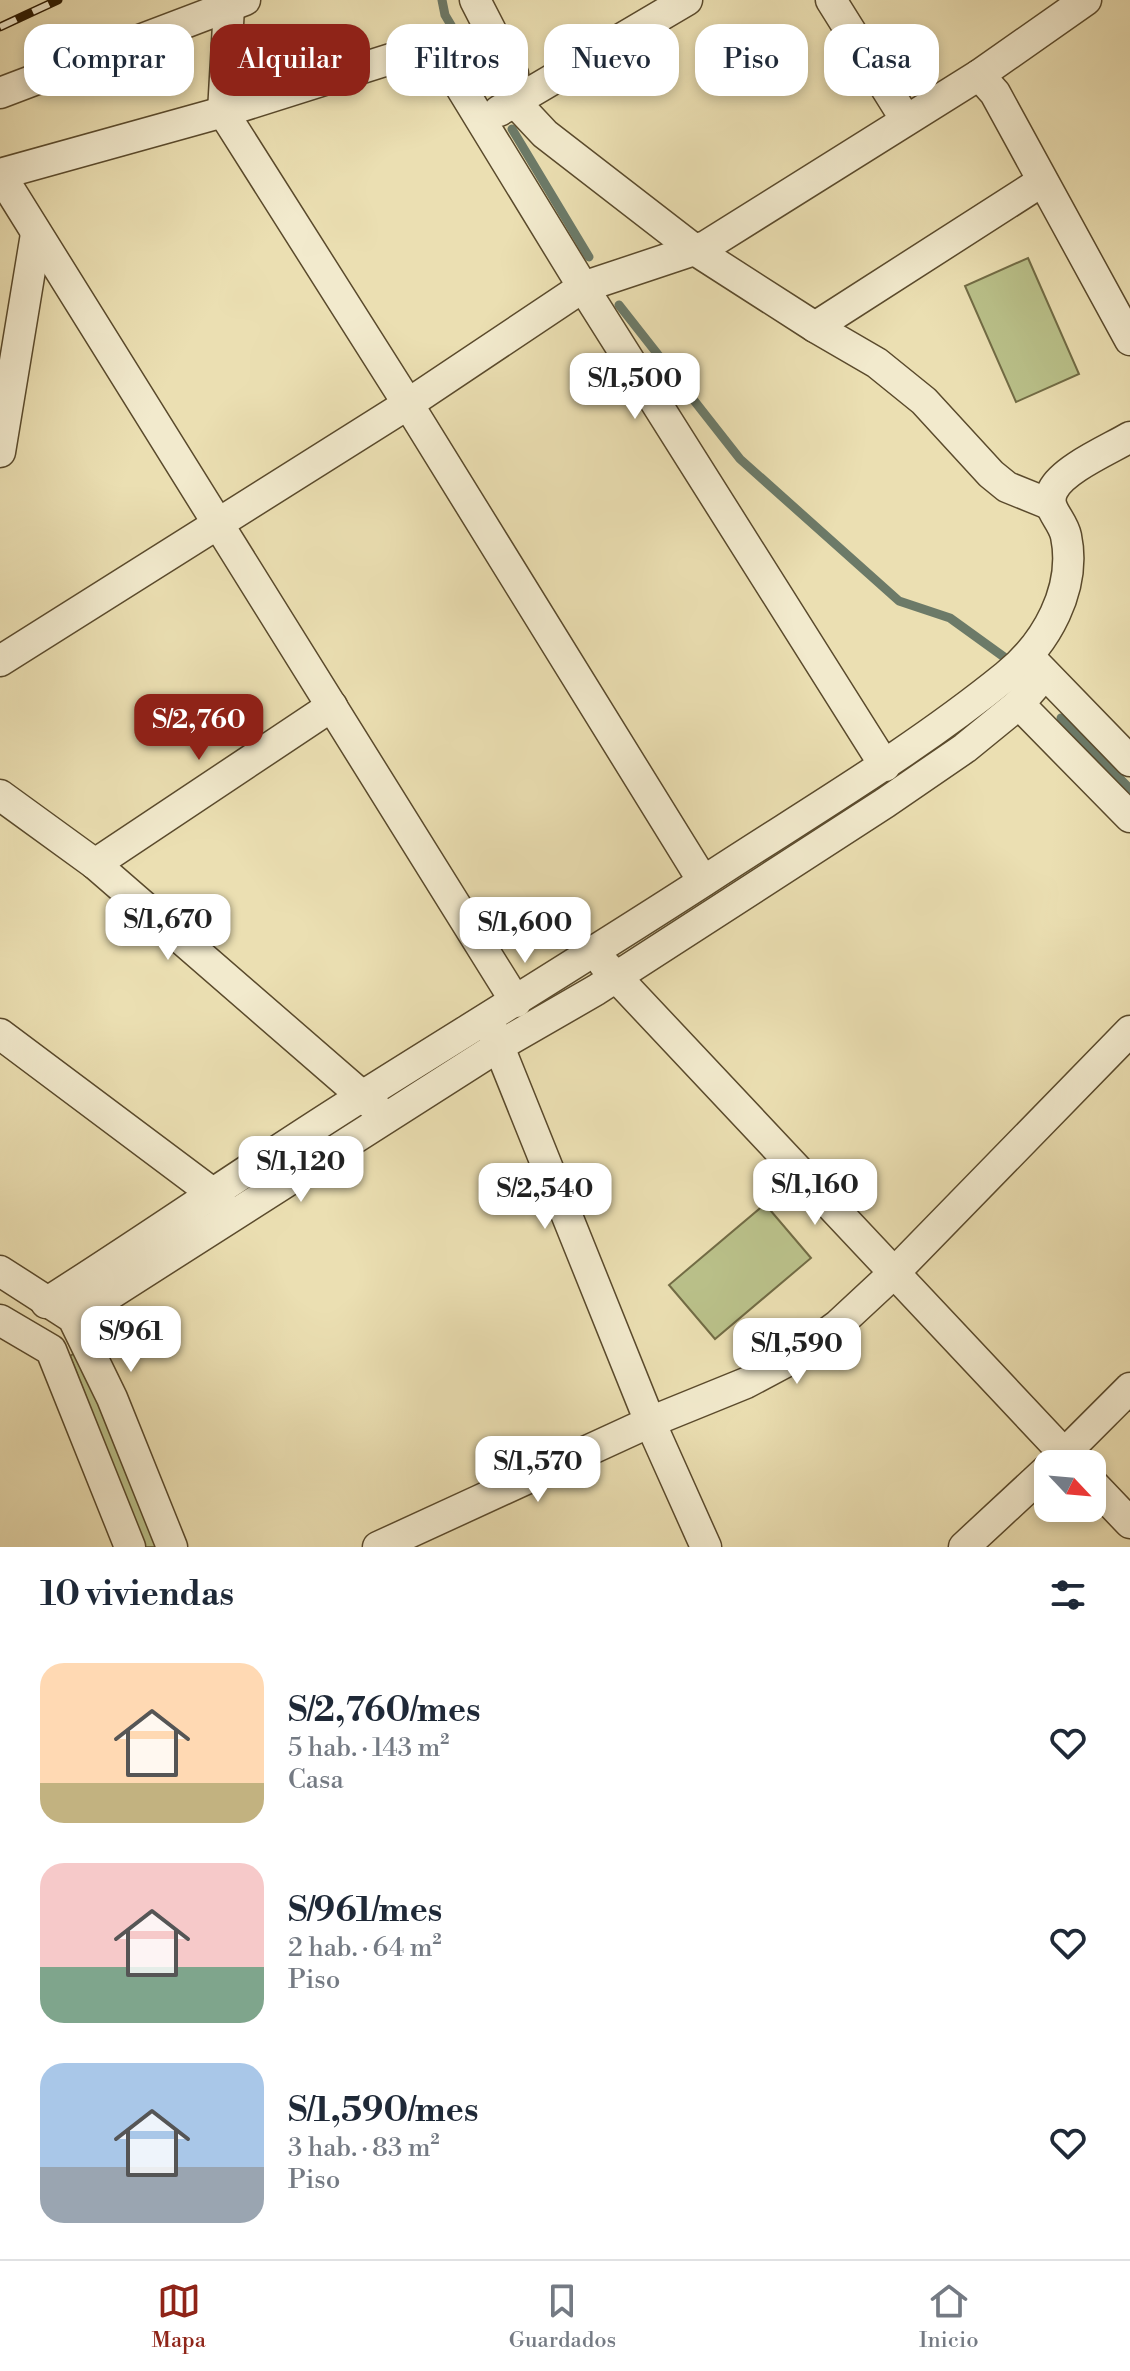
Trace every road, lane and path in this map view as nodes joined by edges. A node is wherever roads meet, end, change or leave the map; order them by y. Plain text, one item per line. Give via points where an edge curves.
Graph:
1 (475, 0) edge
2 (687, 0) edge
3 (831, 0) edge
4 (1086, 0) edge
5 (237, 4) edge
6 (979, 75) junction
7 (0, 93) edge
8 (515, 102) junction
9 (223, 112) junction
10 (906, 120) junction
11 (481, 121) junction
12 (0, 174) edge
13 (1041, 182) junction
14 (36, 234) junction
15 (695, 250) junction
16 (583, 287) junction
17 (815, 327) junction
18 (1130, 340) edge
19 (408, 404) junction
20 (1130, 437) edge
21 (0, 452) edge
22 (1049, 504) junction
23 (215, 522) junction
24 (0, 661) edge
25 (1036, 665) junction
26 (1019, 704) junction
27 (332, 706) junction
28 (1130, 761) edge
29 (885, 766) junction
30 (0, 795) edge
31 (1130, 817) edge
32 (95, 864) junction
33 (703, 881) junction
34 (594, 954) junction
35 (616, 977) junction
36 (516, 1002) junction
37 (1130, 1031) edge
38 (494, 1032) junction
39 (0, 1034) edge
40 (363, 1096) junction
41 (387, 1117) junction
42 (222, 1206) junction
43 (0, 1271) edge
44 (894, 1273) junction
45 (46, 1303) junction
46 (73, 1318) junction
47 (0, 1320) edge
48 (1130, 1388) edge
49 (650, 1422) junction
50 (1049, 1450) edge
51 (1072, 1450) edge
52 (1034, 1486) edge
53 (1106, 1498) edge
54 (1130, 1523) edge
55 (390, 1542) edge
56 (130, 1547) edge
57 (172, 1547) edge
58 (443, 1547) edge
59 (706, 1547) edge
60 (964, 1547) edge

1 - 8 street via 513,74
2 - 8 street
3 - 10 street
4 - 6 street
5 - 7 street
5 - 9 street
6 - 10 street
6 - 13 street via 995,93
8 - 11 street
8 - 15 street via 545,134
9 - 11 street via 435,45
9 - 12 street
9 - 19 street
10 - 15 street
11 - 16 street
12 - 14 street
13 - 17 street
13 - 18 street
14 - 21 street
14 - 23 street
15 - 16 street
15 - 17 street
16 - 19 street
16 - 29 street
17 - 22 street via 877,363 924,401 1007,487
19 - 23 street
19 - 33 street
20 - 22 street via 1060,478
22 - 25 street via 1066,533 1068,563 1061,600
23 - 24 street
23 - 27 street
25 - 26 street
25 - 28 street
25 - 29 street via 1008,675
26 - 31 street
26 - 35 street via 893,798
27 - 32 street
27 - 36 street
29 - 33 street
30 - 32 street
32 - 40 street
33 - 34 street
34 - 35 street
34 - 36 street
35 - 38 street
35 - 44 street
36 - 38 street
37 - 44 street
38 - 40 street
38 - 41 street
38 - 49 street
39 - 42 street
40 - 41 street
40 - 42 street
41 - 42 street
42 - 45 street
42 - 46 street
43 - 45 street
44 - 49 street via 793,1358
44 - 50 street
45 - 46 street
46 - 57 street via 112,1398
47 - 56 street via 51,1350
48 - 51 street
49 - 55 street
49 - 59 street
52 - 60 street
53 - 54 street
55 - 58 street

